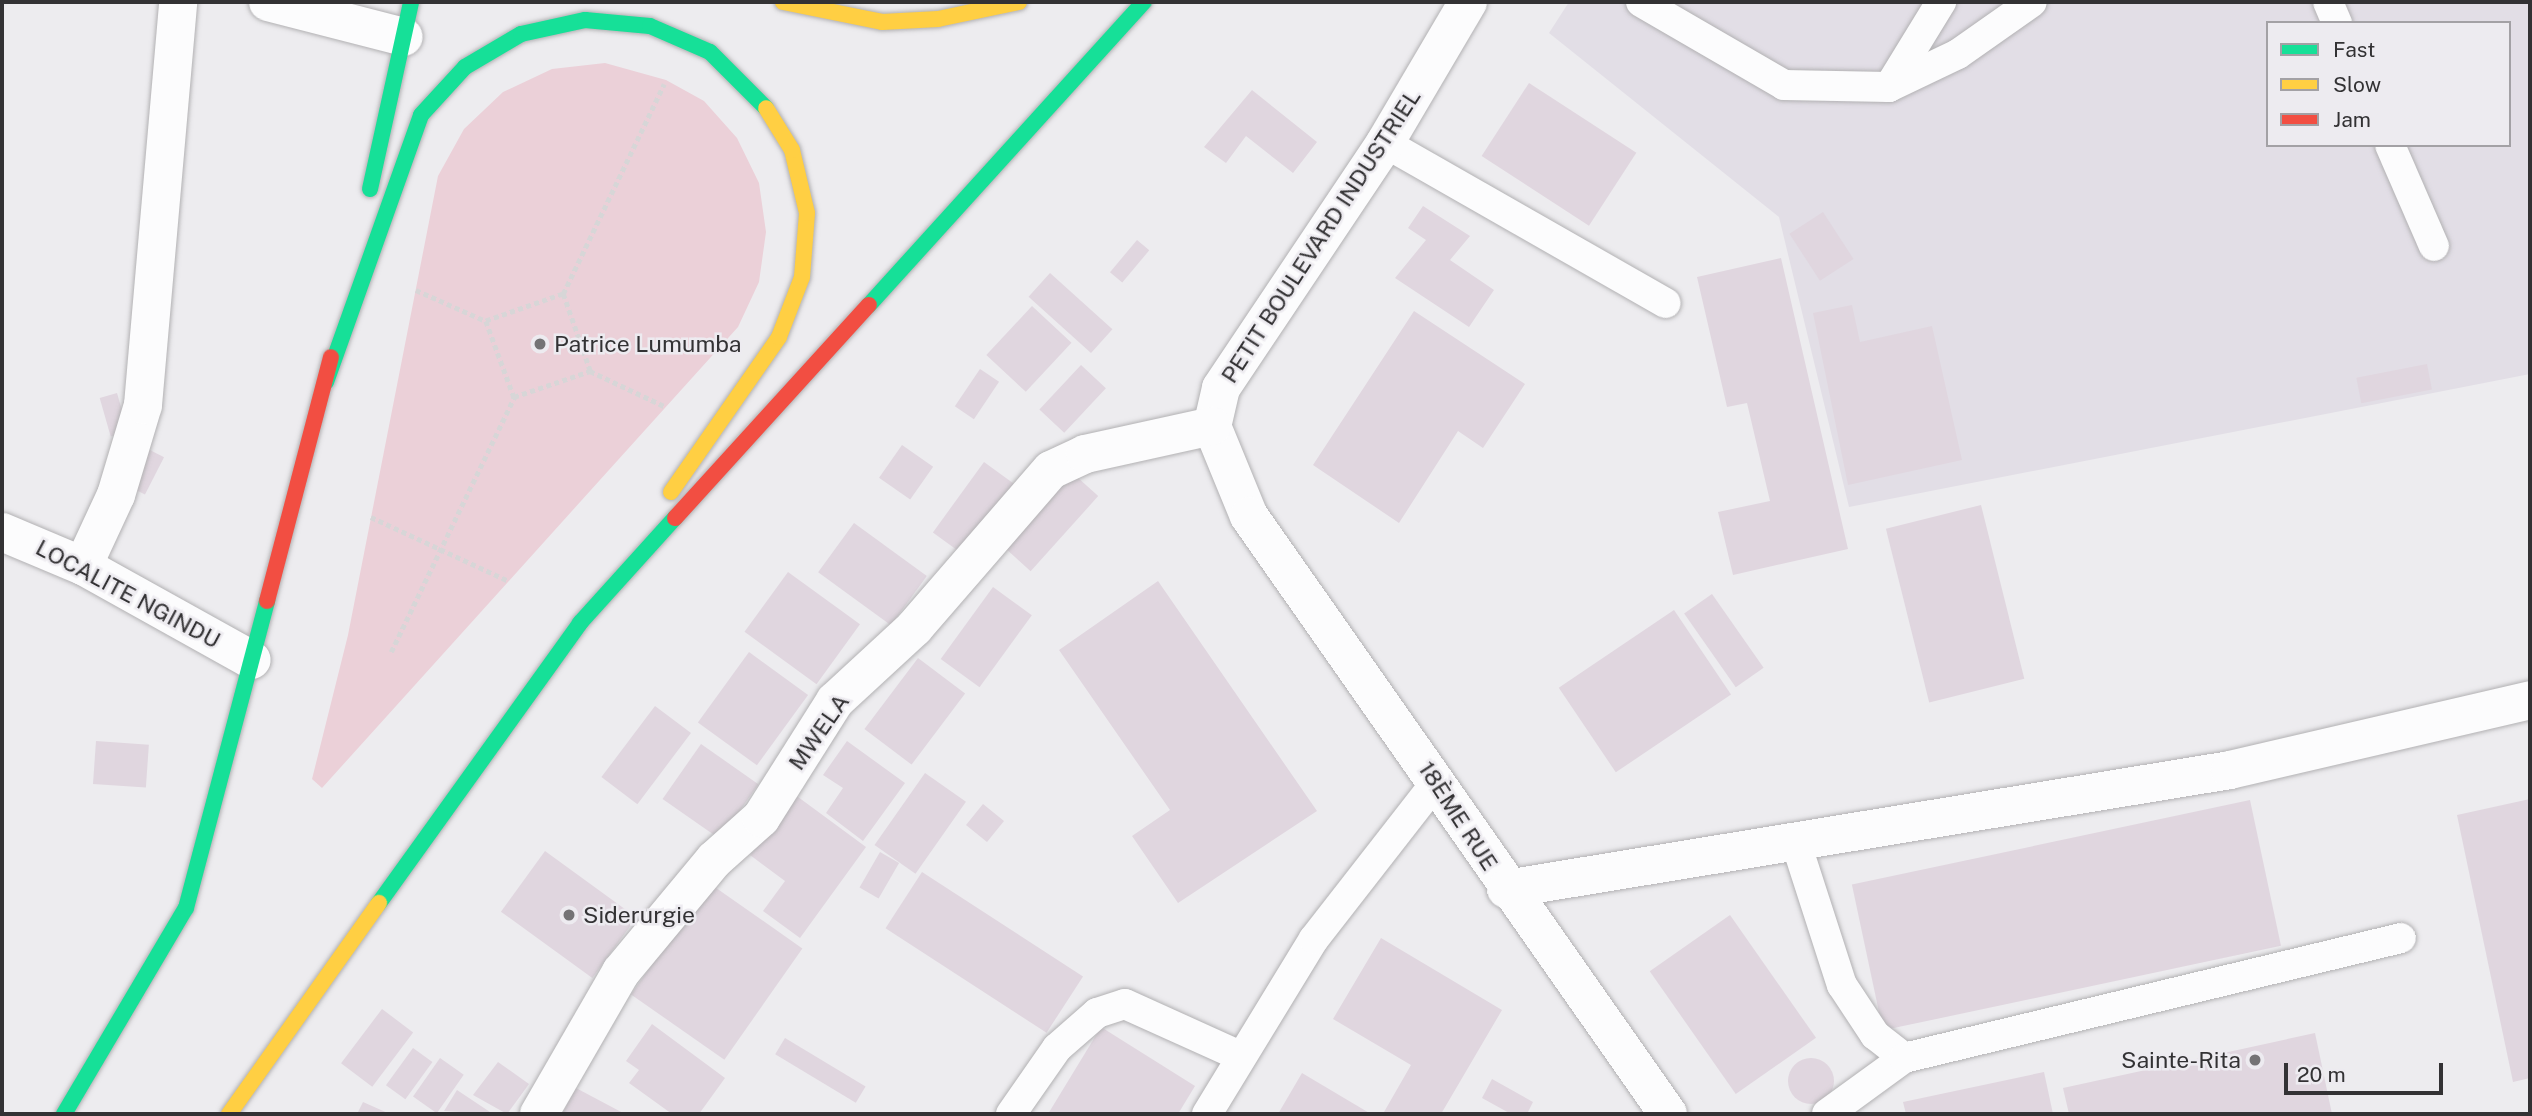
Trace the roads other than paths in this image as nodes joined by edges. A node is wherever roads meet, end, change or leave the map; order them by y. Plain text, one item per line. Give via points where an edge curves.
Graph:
1 (178, 2) edge
2 (268, 2) edge
3 (783, 2) edge
4 (1019, 2) edge
5 (1144, 2) edge
6 (1468, 2) edge
7 (1641, 2) edge
8 (1941, 2) edge
9 (2032, 2) edge
10 (2328, 2) edge
11 (408, 20) edge
12 (2336, 21) edge
13 (1889, 87) junction
14 (1385, 143) junction
15 (2391, 147) edge
16 (2434, 246) dead end
17 (1666, 303) dead end
18 (326, 382) junction
19 (1212, 426) junction
20 (2, 532) edge
21 (83, 566) junction
22 (580, 623) junction
23 (252, 660) junction
24 (2530, 700) edge
25 (1437, 781) junction
26 (1796, 844) junction
27 (1506, 889) junction
28 (2401, 938) dead end
29 (1240, 1056) junction
30 (1904, 1058) junction
31 (1656, 1109) edge
32 (64, 1114) edge
33 (229, 1114) edge
34 (539, 1114) edge
35 (1011, 1114) edge
36 (1207, 1114) edge
37 (1827, 1114) edge

1 - 21 street via 143,405 116,495
2 - 11 street
3 - 4 highway via 882,22 938,19
5 - 22 highway
6 - 14 street, PETIT BOULEVARD INDUSTRIEL
7 - 13 lane via 1784,85
8 - 13 lane
9 - 13 lane via 1958,54
10 - 12 lane
11 - 18 highway
14 - 17 lane
14 - 19 street, PETIT BOULEVARD INDUSTRIEL via 1221,388
15 - 16 lane
18 - 22 highway via 421,115 465,66 521,34 585,20 650,26 710,52 758,95 792,150 807,213 802,277 779,337
18 - 23 highway
19 - 25 street, 18ÈME RUE via 1249,516
19 - 34 street, MWELA via 1084,454 1051,471 914,628 835,701 761,818 714,860 621,972
20 - 21 street, LOCALITE NGINDU
21 - 23 street, LOCALITE NGINDU
22 - 33 highway
23 - 32 highway via 186,908
24 - 26 street via 2230,770
25 - 27 street, 18ÈME RUE
25 - 29 lane via 1314,939
26 - 27 street
26 - 30 lane via 1842,985 1875,1035
27 - 31 street, 18ÈME RUE
28 - 30 lane
29 - 35 lane via 1125,1004 1097,1013 1057,1048
29 - 36 lane
30 - 37 lane

